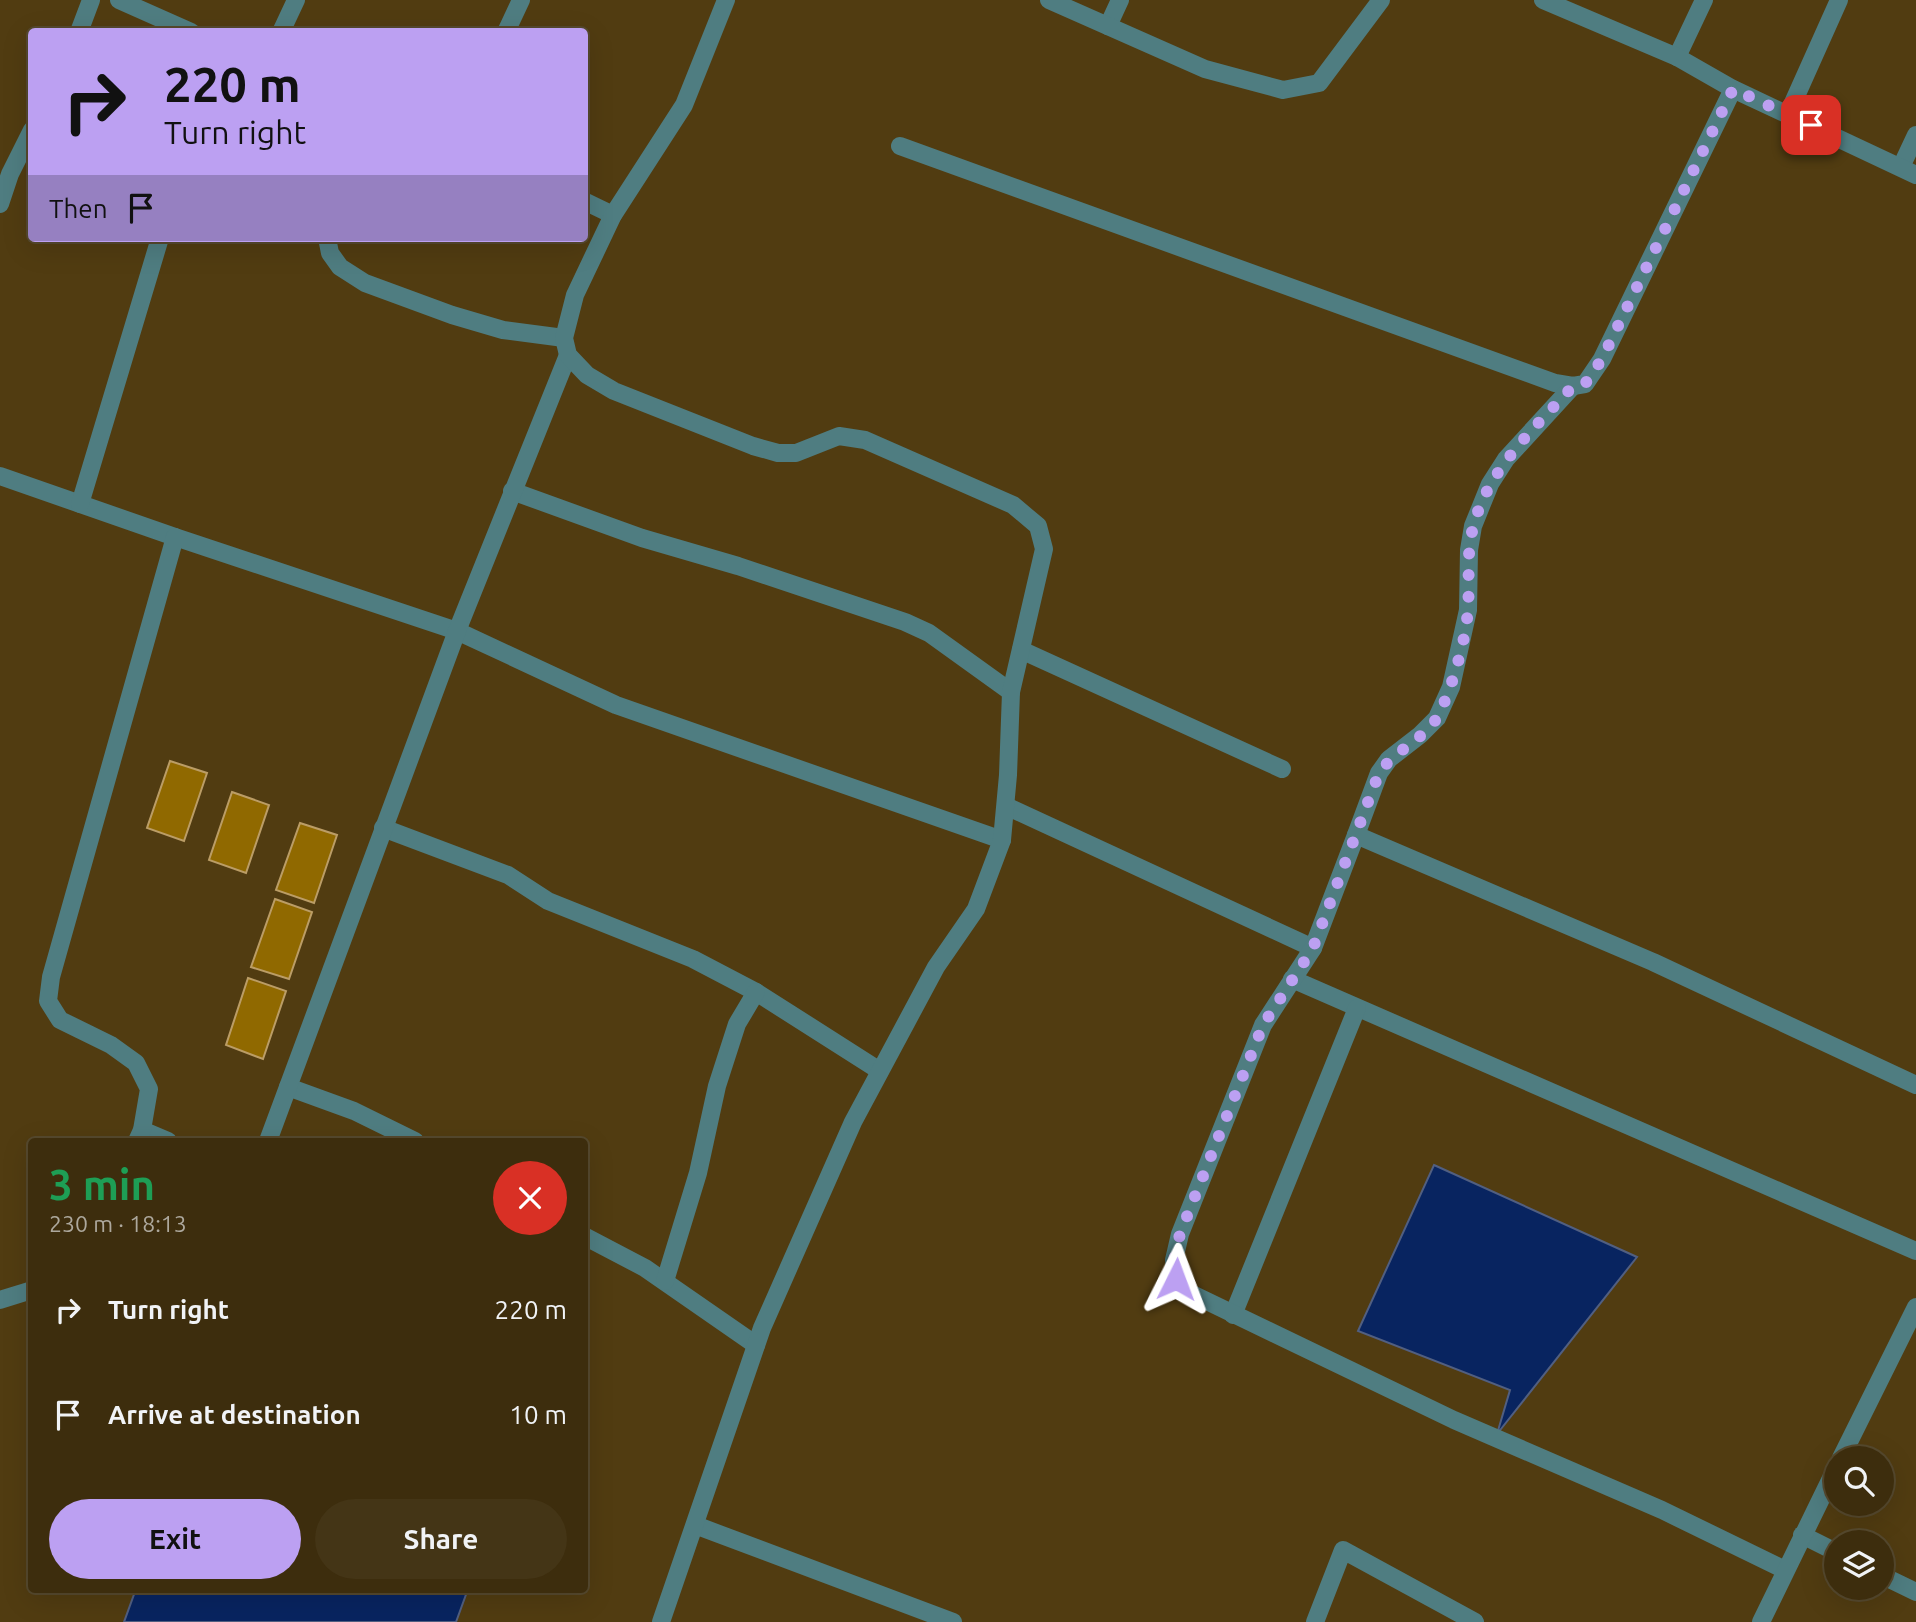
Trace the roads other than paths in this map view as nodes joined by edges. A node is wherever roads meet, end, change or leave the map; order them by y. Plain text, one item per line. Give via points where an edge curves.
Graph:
1 (91, 0) edge
2 (119, 0) edge
3 (296, 0) edge
4 (521, 0) edge
5 (726, 0) edge
6 (1049, 0) edge
7 (1120, 0) edge
8 (1381, 0) edge
9 (1543, 0) edge
10 (1704, 0) edge
11 (1839, 0) edge
12 (1108, 26) junction
13 (80, 28) edge
14 (182, 28) edge
15 (283, 28) edge
16 (508, 28) edge
17 (1677, 57) junction
18 (1733, 89) junction
19 (1788, 114) junction
20 (1916, 135) edge
21 (28, 136) edge
22 (900, 146) dead end
23 (1908, 171) edge
24 (5, 172) edge
25 (588, 203) edge
26 (0, 204) edge
27 (613, 215) junction
28 (159, 242) edge
29 (328, 242) edge
30 (566, 346) junction
31 (1573, 386) junction
32 (0, 475) edge
33 (512, 491) junction
34 (80, 504) junction
35 (175, 537) junction
36 (457, 631) junction
37 (1021, 650) junction
38 (1011, 692) junction
39 (1282, 769) dead end
40 (1006, 806) junction
41 (383, 828) junction
42 (1356, 835) junction
43 (1002, 840) junction
44 (1313, 948) junction
45 (1292, 979) junction
46 (756, 992) junction
47 (1357, 1008) junction
48 (880, 1071) junction
49 (1916, 1085) edge
50 (288, 1087) junction
51 (139, 1136) edge
52 (269, 1138) edge
53 (409, 1138) edge
54 (588, 1238) edge
55 (1916, 1251) edge
56 (665, 1281) junction
57 (28, 1291) edge
58 (0, 1300) edge
59 (1233, 1314) junction
60 (1914, 1319) edge
61 (756, 1345) junction
62 (1847, 1446) edge
63 (1824, 1492) edge
64 (695, 1525) junction
65 (1802, 1535) junction
66 (1824, 1546) edge
67 (1785, 1570) junction
68 (1894, 1581) edge
69 (1916, 1592) edge
70 (661, 1622) edge
71 (953, 1622) edge
72 (1315, 1622) edge
73 (1475, 1622) edge
74 (1761, 1622) edge

1 - 13 street
2 - 14 street
3 - 15 street
4 - 16 street
5 - 27 street via 684,105
6 - 12 street
7 - 12 street
8 - 12 street via 1319,83 1283,90 1205,69
9 - 17 street
10 - 17 street
11 - 19 street
17 - 18 street
18 - 19 street
18 - 31 street via 1602,359 1585,384
19 - 23 street
20 - 23 street
21 - 24 street
22 - 31 street
24 - 26 street
25 - 27 street
27 - 30 street via 575,295
28 - 34 street
29 - 30 street via 340,267 365,283 452,315
30 - 33 street
30 - 37 street via 587,375 614,391 753,446 796,453 839,436 865,440 1013,505 1038,526 1044,549
31 - 42 street via 1506,459 1490,484 1473,526 1468,610 1451,687 1437,718 1379,773
32 - 34 street
33 - 36 street
33 - 38 street via 905,622 929,633
34 - 35 street
35 - 36 street
35 - 51 street via 48,1001 60,1020 136,1063 149,1089
36 - 41 street
36 - 43 street via 616,705
37 - 38 street
37 - 39 street
38 - 40 street
40 - 43 street
40 - 44 street
41 - 46 street via 508,875 548,901 693,959
41 - 50 street
42 - 44 street
42 - 49 street via 1653,962
43 - 48 street via 976,909 936,967
44 - 45 street
45 - 47 street
45 - 59 street via 1263,1025 1180,1234 1174,1260 1176,1279 1188,1292
46 - 48 street
46 - 56 street via 737,1024 717,1086 698,1173
47 - 55 street
47 - 59 street
48 - 61 street via 853,1122
50 - 52 street
50 - 53 street via 354,1111
54 - 56 street
56 - 61 street
57 - 58 street
59 - 67 street
60 - 62 street
61 - 64 street
63 - 65 street
64 - 70 street
64 - 71 street
65 - 66 street
65 - 67 street
67 - 74 street
68 - 69 street
72 - 73 street via 1343,1550

